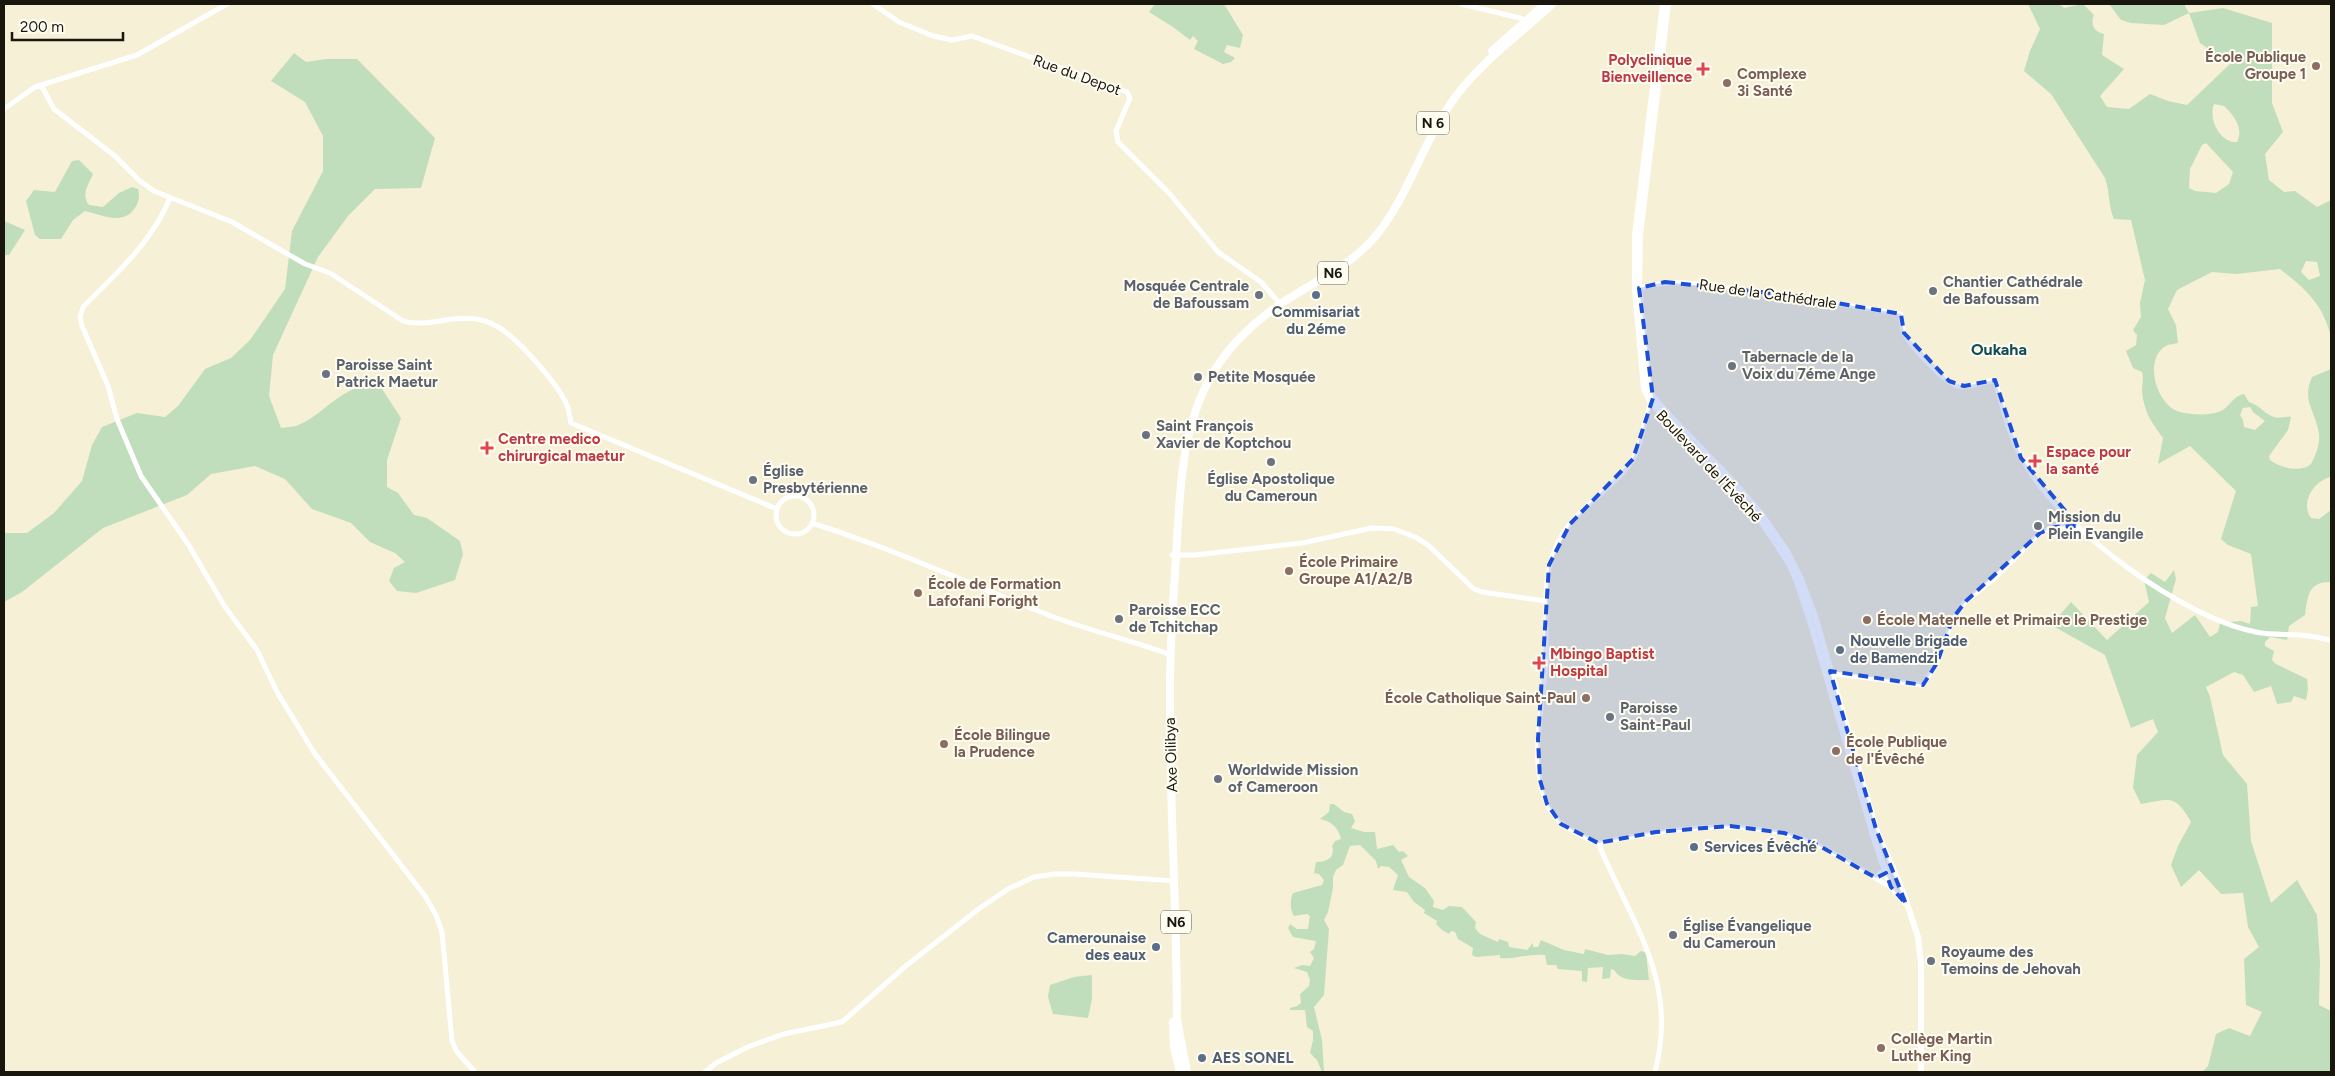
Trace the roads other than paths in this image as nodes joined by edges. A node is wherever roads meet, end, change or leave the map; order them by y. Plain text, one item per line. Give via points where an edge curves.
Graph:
1 (227, 4) edge
2 (1461, 4) edge
3 (1545, 4) edge
4 (1552, 4) edge
5 (1663, 4) edge
6 (1668, 4) edge
7 (874, 5) edge
8 (1529, 22) junction
9 (1659, 49) junction
10 (41, 85) junction
11 (4, 108) edge
12 (1417, 160) joint
13 (170, 198) junction
14 (1637, 289) junction
15 (1279, 303) junction
16 (1652, 400) junction
17 (777, 509) junction
18 (812, 523) junction
19 (2078, 526) junction
20 (1174, 555) junction
21 (1546, 601) junction
22 (2331, 640) edge
23 (1168, 654) junction
24 (1828, 673) junction
25 (1598, 843) junction
26 (1886, 869) junction
27 (1876, 878) junction
28 (1173, 881) junction
29 (1891, 887) junction
30 (1906, 904) junction
31 (1175, 1019) junction
32 (475, 1072) edge
33 (705, 1072) edge
34 (1180, 1072) edge
35 (1187, 1072) edge
36 (1655, 1072) edge
37 (1921, 1072) edge

1 - 10 street via 136,55
2 - 8 street
3 - 8 highway
4 - 8 highway
5 - 9 main road, Boulevard de l'Évêché
6 - 9 main road, Boulevard de l'Évêché
7 - 15 street, Rue du Depot via 898,22 926,33 952,40 972,36 1127,92 1130,98 1116,131 1118,142 1169,193 1218,252 1261,282
8 - 12 highway, N 6 via 1456,92 1438,118
9 - 14 main road, Boulevard de l'Évêché
10 - 11 street
10 - 13 street via 54,109 115,156 140,182
12 - 15 highway, N6 via 1396,208 1369,244 1335,271
13 - 17 street via 232,222 305,264 330,273 403,321 476,318 493,324 504,330 535,361 568,406 571,423
13 - 32 street via 157,227 142,246 83,307 80,312 82,326 148,489 257,650 277,692 315,754 425,896 436,915 442,932 452,1041 457,1052
14 - 16 main road, Boulevard de l'Évêché
14 - 19 street, Rue de la Cathédrale via 1665,282 1684,283 1790,295 1901,314 1904,333 1909,340 1956,386 1995,380 2021,458 2049,496
15 - 20 highway, N6 via 1250,327 1220,359 1198,402 1183,448
16 - 21 street via 1633,459 1560,537 1549,565
16 - 24 main road, Boulevard de l'Évêché via 1731,479 1783,545 1801,579 1816,619
17 - 18 street via 779,526 788,533 804,532
17 - 18 street via 790,496 803,498 812,505
18 - 23 street via 875,544 1100,634
19 - 22 street via 2129,568 2208,616 2256,632
19 - 24 street via 2055,527 2040,534 1966,601 1953,618 1937,663 1923,685
20 - 21 street via 1302,542 1372,528 1394,529 1428,545 1474,589
20 - 23 highway, N6
21 - 25 street via 1547,647 1538,739 1544,799 1561,824
23 - 28 highway, Axe Oilibya / N6
24 - 26 main road, Boulevard de l'Évêché via 1871,829
24 - 30 main road, Boulevard de l'Évêché via 1876,829
25 - 27 street via 1672,830 1730,826 1765,828 1818,845
25 - 36 street via 1648,950 1661,997 1662,1035
26 - 27 main road
26 - 29 main road, Boulevard de l'Évêché
27 - 29 street
28 - 31 highway, N6
28 - 33 street via 1074,874 1034,878 985,904 907,964 842,1022 784,1034 750,1046
29 - 30 main road, Boulevard de l'Évêché
30 - 37 main road, Boulevard de l'Évêché via 1921,957
31 - 34 highway, N6 via 1174,1048
31 - 35 highway, N6

